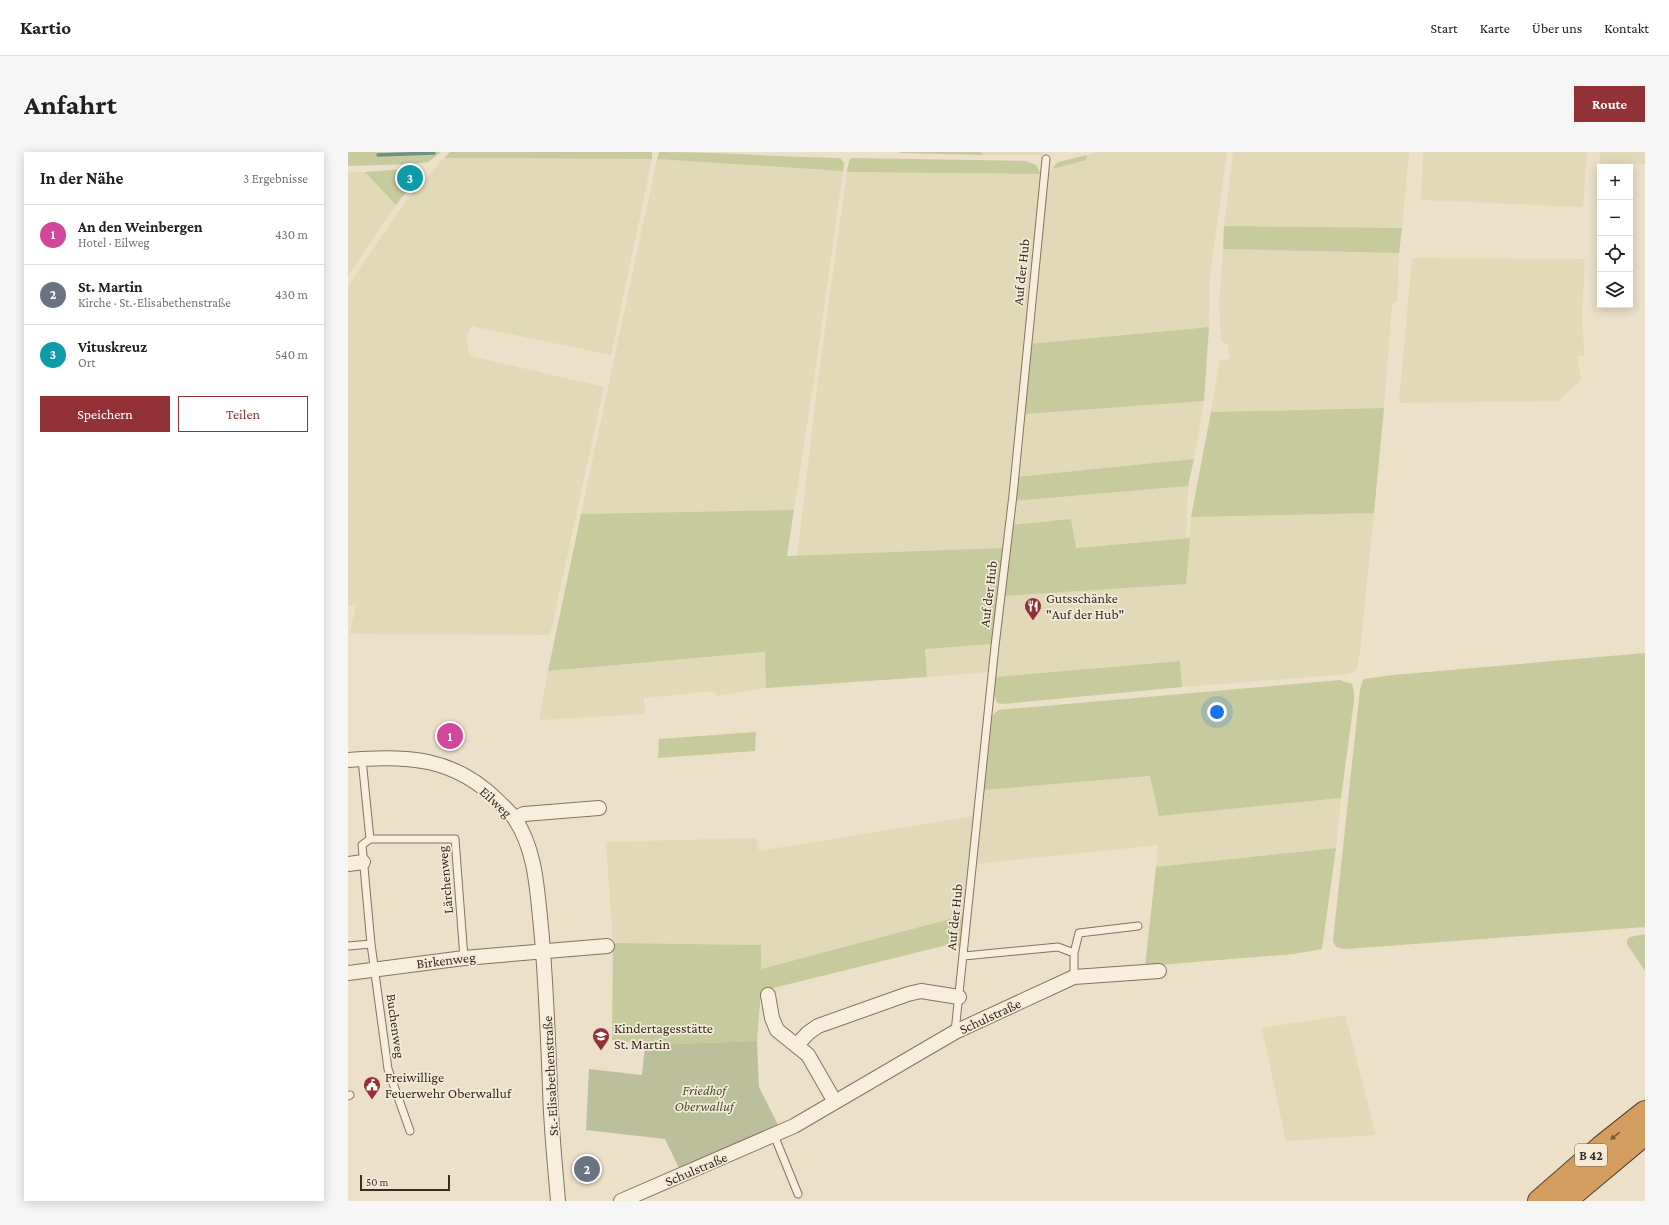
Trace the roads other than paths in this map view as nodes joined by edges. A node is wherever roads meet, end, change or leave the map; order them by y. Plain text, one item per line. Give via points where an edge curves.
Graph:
1 (1046, 160) dead end
2 (355, 759) edge
3 (599, 808) dead end
4 (515, 818) junction
5 (370, 839) junction
6 (363, 862) junction
7 (348, 864) edge
8 (1138, 926) dead end
9 (371, 944) junction
10 (348, 946) edge
11 (607, 946) dead end
12 (543, 950) junction
13 (1074, 953) junction
14 (964, 956) junction
15 (464, 958) junction
16 (375, 969) junction
17 (1159, 971) dead end
18 (348, 973) edge
19 (1074, 977) junction
20 (768, 995) dead end
21 (959, 996) junction
22 (955, 1032) junction
23 (797, 1045) junction
24 (835, 1102) junction
25 (1645, 1112) edge
26 (410, 1131) dead end
27 (774, 1134) junction
28 (1645, 1134) edge
29 (798, 1194) dead end
30 (558, 1201) edge
31 (621, 1201) edge
32 (1539, 1201) edge
33 (1565, 1201) edge

1 - 14 lane, Auf der Hub
2 - 4 street, Eilweg via 390,757 444,765 468,777 491,794
2 - 5 lane
3 - 4 street via 524,814
4 - 12 street, Eilweg via 526,839 536,878
5 - 6 lane via 362,845
5 - 15 lane, Lärchenweg via 455,839
6 - 7 street
6 - 9 lane, Buchenweg
8 - 13 lane via 1079,933
9 - 10 lane
9 - 16 lane, Buchenweg
11 - 12 street, Birkenweg
12 - 15 street, Birkenweg
12 - 30 street, St.-Elisabethenstraße
13 - 14 lane via 1058,947
13 - 19 lane
14 - 21 lane, Auf der Hub
15 - 16 street, Birkenweg
16 - 18 street, Birkenweg
16 - 26 lane, Buchenweg via 388,1069
17 - 19 street, Schulstraße
19 - 22 street, Schulstraße
20 - 23 street via 777,1030
21 - 22 lane, Auf der Hub
21 - 23 street via 921,991 908,994 818,1026
22 - 24 street, Schulstraße
23 - 24 street via 808,1055
24 - 27 street, Schulstraße via 794,1126
25 -> 32 highway, B 42
27 - 29 lane
27 - 31 street, Schulstraße
28 - 33 highway, B 42

